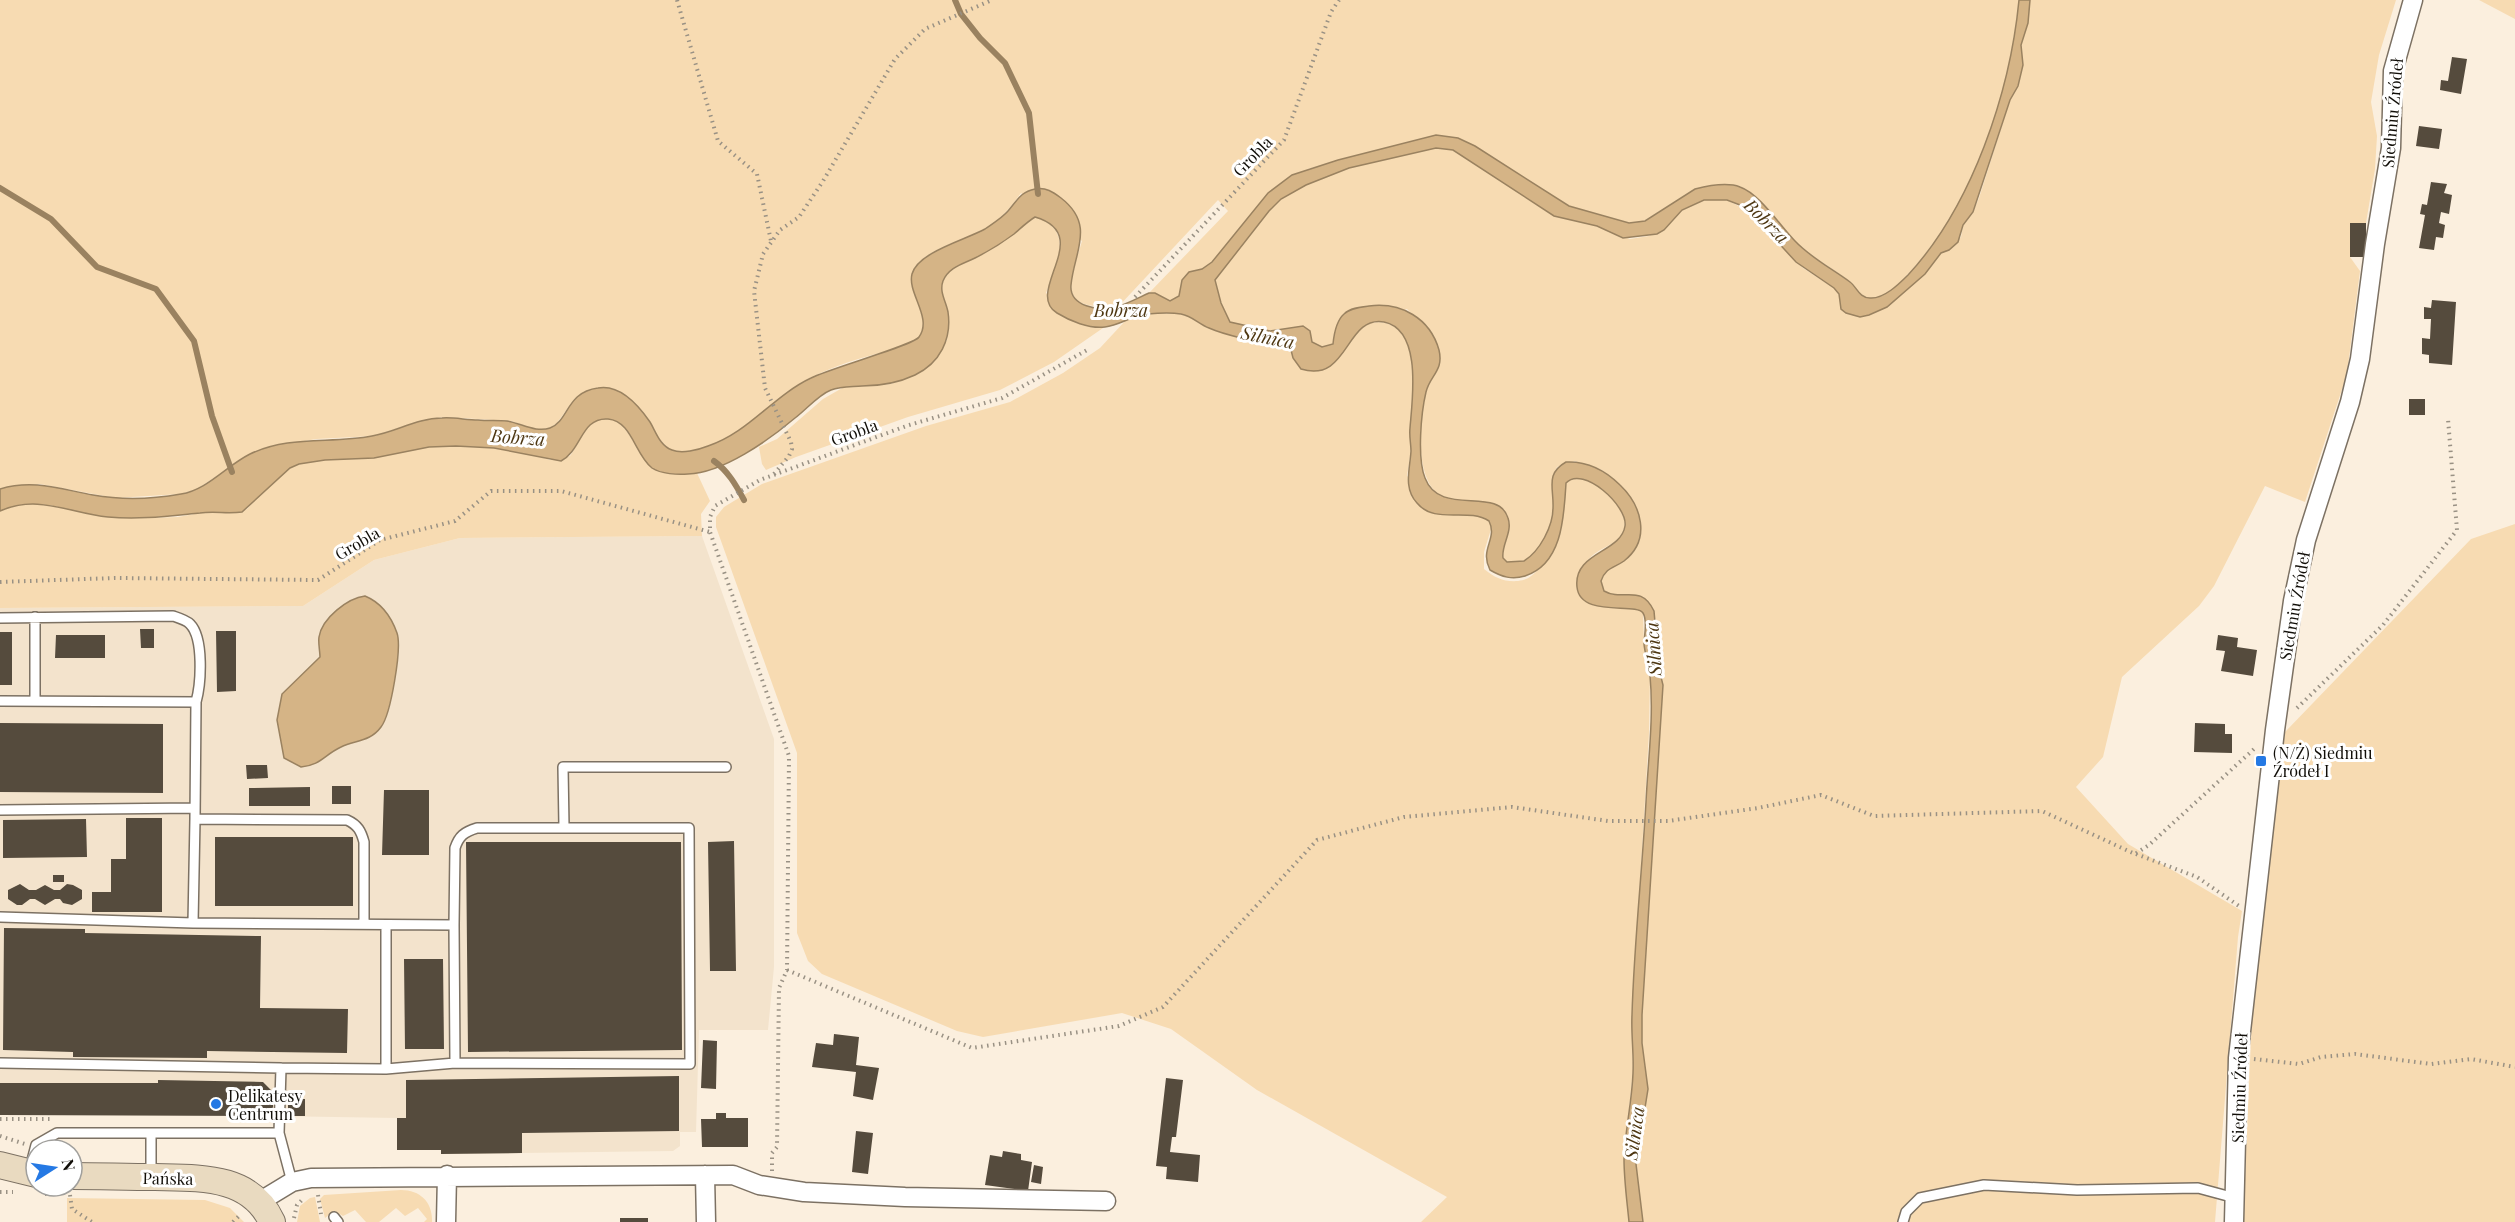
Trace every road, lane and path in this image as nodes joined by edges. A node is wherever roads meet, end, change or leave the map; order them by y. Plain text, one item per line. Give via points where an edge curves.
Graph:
1 (677, 0) edge
2 (992, 0) edge
3 (1339, 0) edge
4 (2413, 0) edge
5 (771, 242) junction
6 (1135, 297) dead end
7 (1087, 350) dead end
8 (2448, 419) dead end
9 (774, 475) junction
10 (710, 532) junction
11 (0, 582) edge
12 (35, 617) junction
13 (0, 618) edge
14 (35, 700) junction
15 (0, 701) edge
16 (196, 702) junction
17 (2275, 730) junction
18 (726, 766) dead end
19 (195, 808) junction
20 (0, 810) edge
21 (195, 819) junction
22 (564, 827) junction
23 (2135, 854) junction
24 (2253, 915) junction
25 (0, 917) edge
26 (194, 923) junction
27 (364, 924) junction
28 (386, 925) junction
29 (454, 925) junction
30 (787, 970) junction
31 (2238, 1058) junction
32 (0, 1062) edge
33 (455, 1063) junction
34 (2515, 1066) edge
35 (280, 1068) junction
36 (386, 1069) junction
37 (151, 1133) junction
38 (279, 1133) junction
39 (0, 1136) edge
40 (46, 1138) edge
41 (24, 1144) edge
42 (0, 1165) edge
43 (24, 1172) edge
44 (705, 1175) junction
45 (447, 1176) junction
46 (151, 1177) junction
47 (292, 1182) junction
48 (84, 1184) edge
49 (772, 1187) junction
50 (72, 1198) edge
51 (2235, 1198) junction
52 (1106, 1201) dead end
53 (258, 1212) edge
54 (322, 1220) dead end
55 (92, 1222) edge
56 (232, 1222) edge
57 (294, 1222) edge
58 (446, 1222) edge
59 (706, 1222) edge
60 (1903, 1222) edge
61 (2234, 1222) edge

1 - 5 path via 718,141 757,174
2 - 5 path via 926,29 895,59 824,181 799,217
3 - 6 path, Grobla via 1331,12 1284,140
4 - 17 street, Siedmiu Źródeł via 2393,71 2391,148 2360,359 2306,540 2293,601
5 - 9 path via 763,254 754,291 765,388 792,449
7 - 9 path, Grobla via 1002,398 909,425
8 - 17 path via 2457,530 2383,625
9 - 10 path, Grobla via 718,504 710,517
10 - 11 path, Grobla via 561,490 491,491 455,521 380,540 318,580 115,578
10 - 30 path via 789,756
12 - 13 lane
12 - 14 lane
12 - 16 lane via 183,619 195,630 199,644
14 - 15 lane
14 - 16 lane
16 - 19 lane
17 - 23 path
17 - 24 street, Siedmiu Źródeł
18 - 22 lane via 563,767
19 - 20 lane
19 - 21 lane
21 - 26 lane
21 - 27 lane via 355,823 364,842
22 - 29 lane via 466,831 455,849
22 - 33 lane via 689,828 690,1064
23 - 24 path via 2197,877
23 - 30 path via 2042,811 1874,816 1821,795 1668,821 1608,821 1512,807 1404,817 1317,840 1163,1007 1119,1026 972,1048
24 - 31 street, Siedmiu Źródeł
25 - 26 lane
26 - 27 lane
27 - 28 lane
28 - 29 lane
28 - 36 lane
29 - 33 lane
30 - 49 path via 779,988 777,1147 772,1153
31 - 34 path via 2299,1064 2321,1057 2355,1054 2432,1064 2471,1059
31 - 51 street, Siedmiu Źródeł
32 - 35 lane
33 - 36 lane
35 - 36 lane
35 - 38 lane
37 - 38 lane
37 - 40 lane via 66,1132
37 - 46 lane
38 - 47 lane
39 - 41 path
42 - 43 main road
44 - 45 street
44 - 49 street via 733,1175
44 - 59 street
45 - 47 street via 320,1177
45 - 58 street
46 - 48 main road, Pańska
46 - 53 main road, Pańska via 215,1179 238,1187
47 - 53 street
49 - 52 street via 905,1197
50 - 55 path via 72,1209
51 - 60 lane via 2198,1188 2077,1190 1984,1185 1920,1198 1906,1212
51 - 61 street, Siedmiu Źródeł
53 - 56 path
54 - 57 path via 318,1194 297,1205

